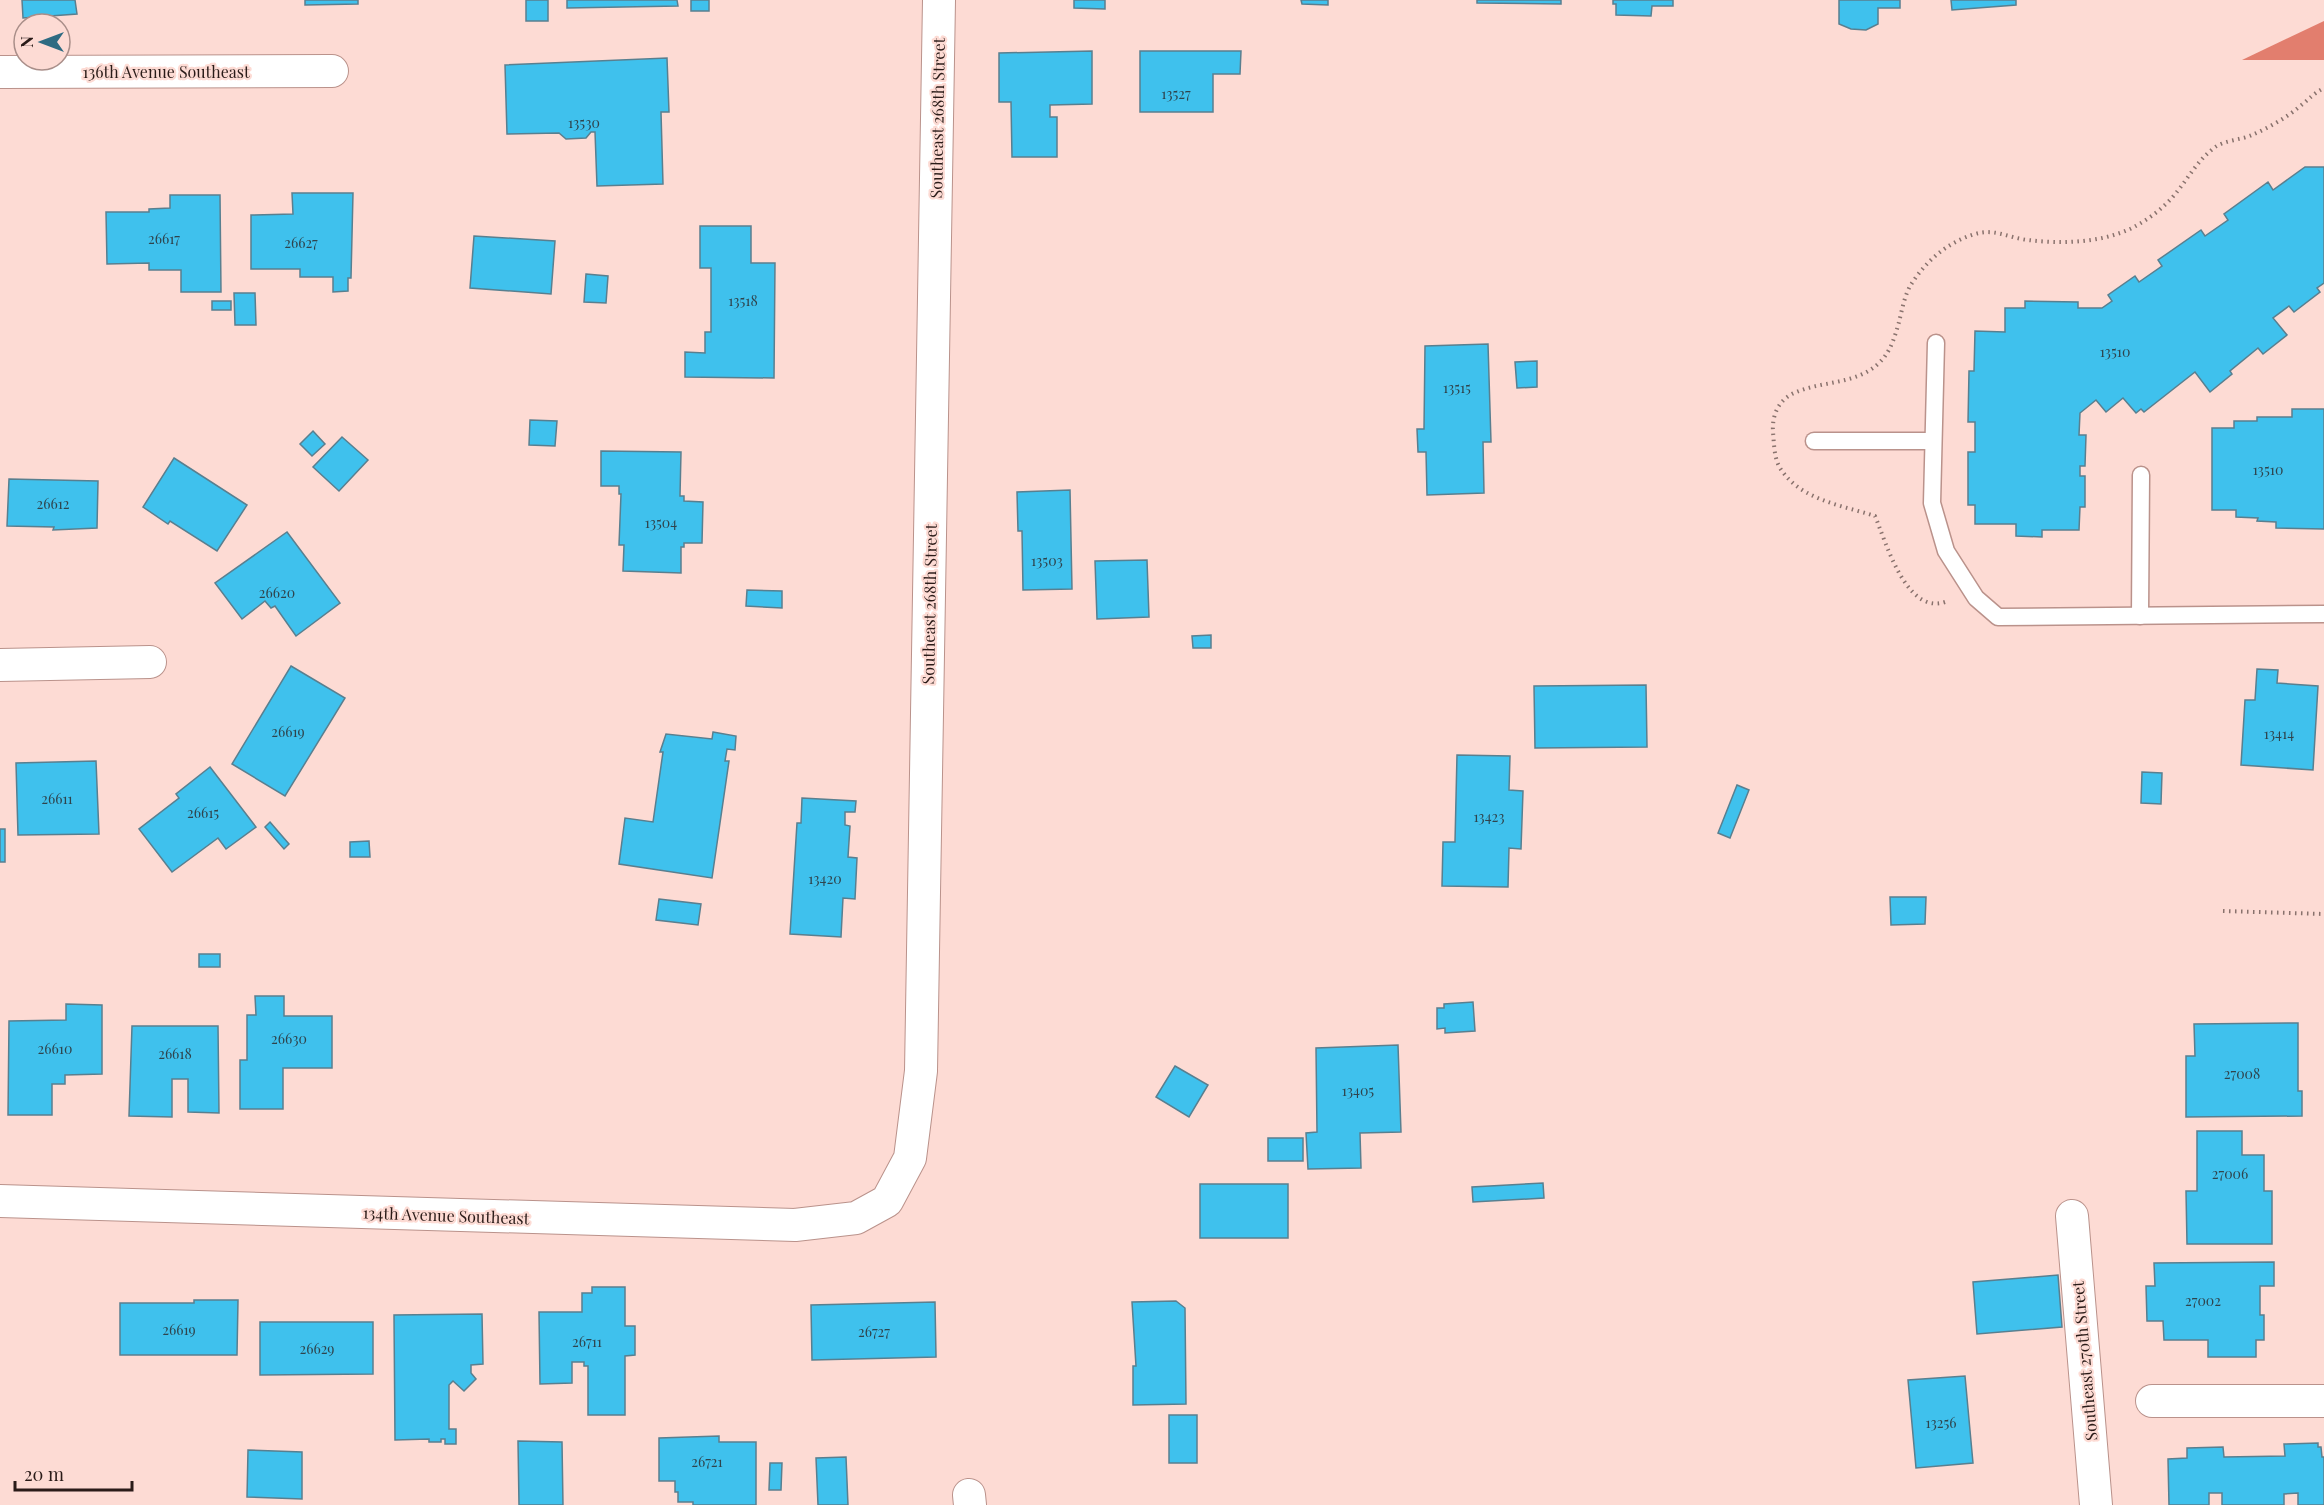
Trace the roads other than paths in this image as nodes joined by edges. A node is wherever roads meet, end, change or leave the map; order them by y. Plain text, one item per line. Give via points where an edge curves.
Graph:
1 (939, 0) edge
2 (332, 71) dead end
3 (0, 72) edge
4 (1936, 343) dead end
5 (1814, 441) dead end
6 (1934, 441) junction
7 (2140, 475) dead end
8 (2324, 614) edge
9 (2140, 616) junction
10 (150, 662) dead end
11 (0, 665) edge
12 (0, 1201) edge
13 (887, 1201) joint
14 (2072, 1216) dead end
15 (2151, 1401) dead end
16 (2324, 1401) edge
17 (2096, 1505) edge

1 - 13 street, Southeast 268th Street via 921,1071 910,1158
2 - 3 street, 136th Avenue Southeast
4 - 6 lane
5 - 6 lane
6 - 9 lane via 1932,503 1946,551 1976,598 1998,617
7 - 9 lane
8 - 9 lane
10 - 11 street
12 - 13 street, 134th Avenue Southeast via 795,1225 856,1218
14 - 17 street, Southeast 270th Street
15 - 16 street

